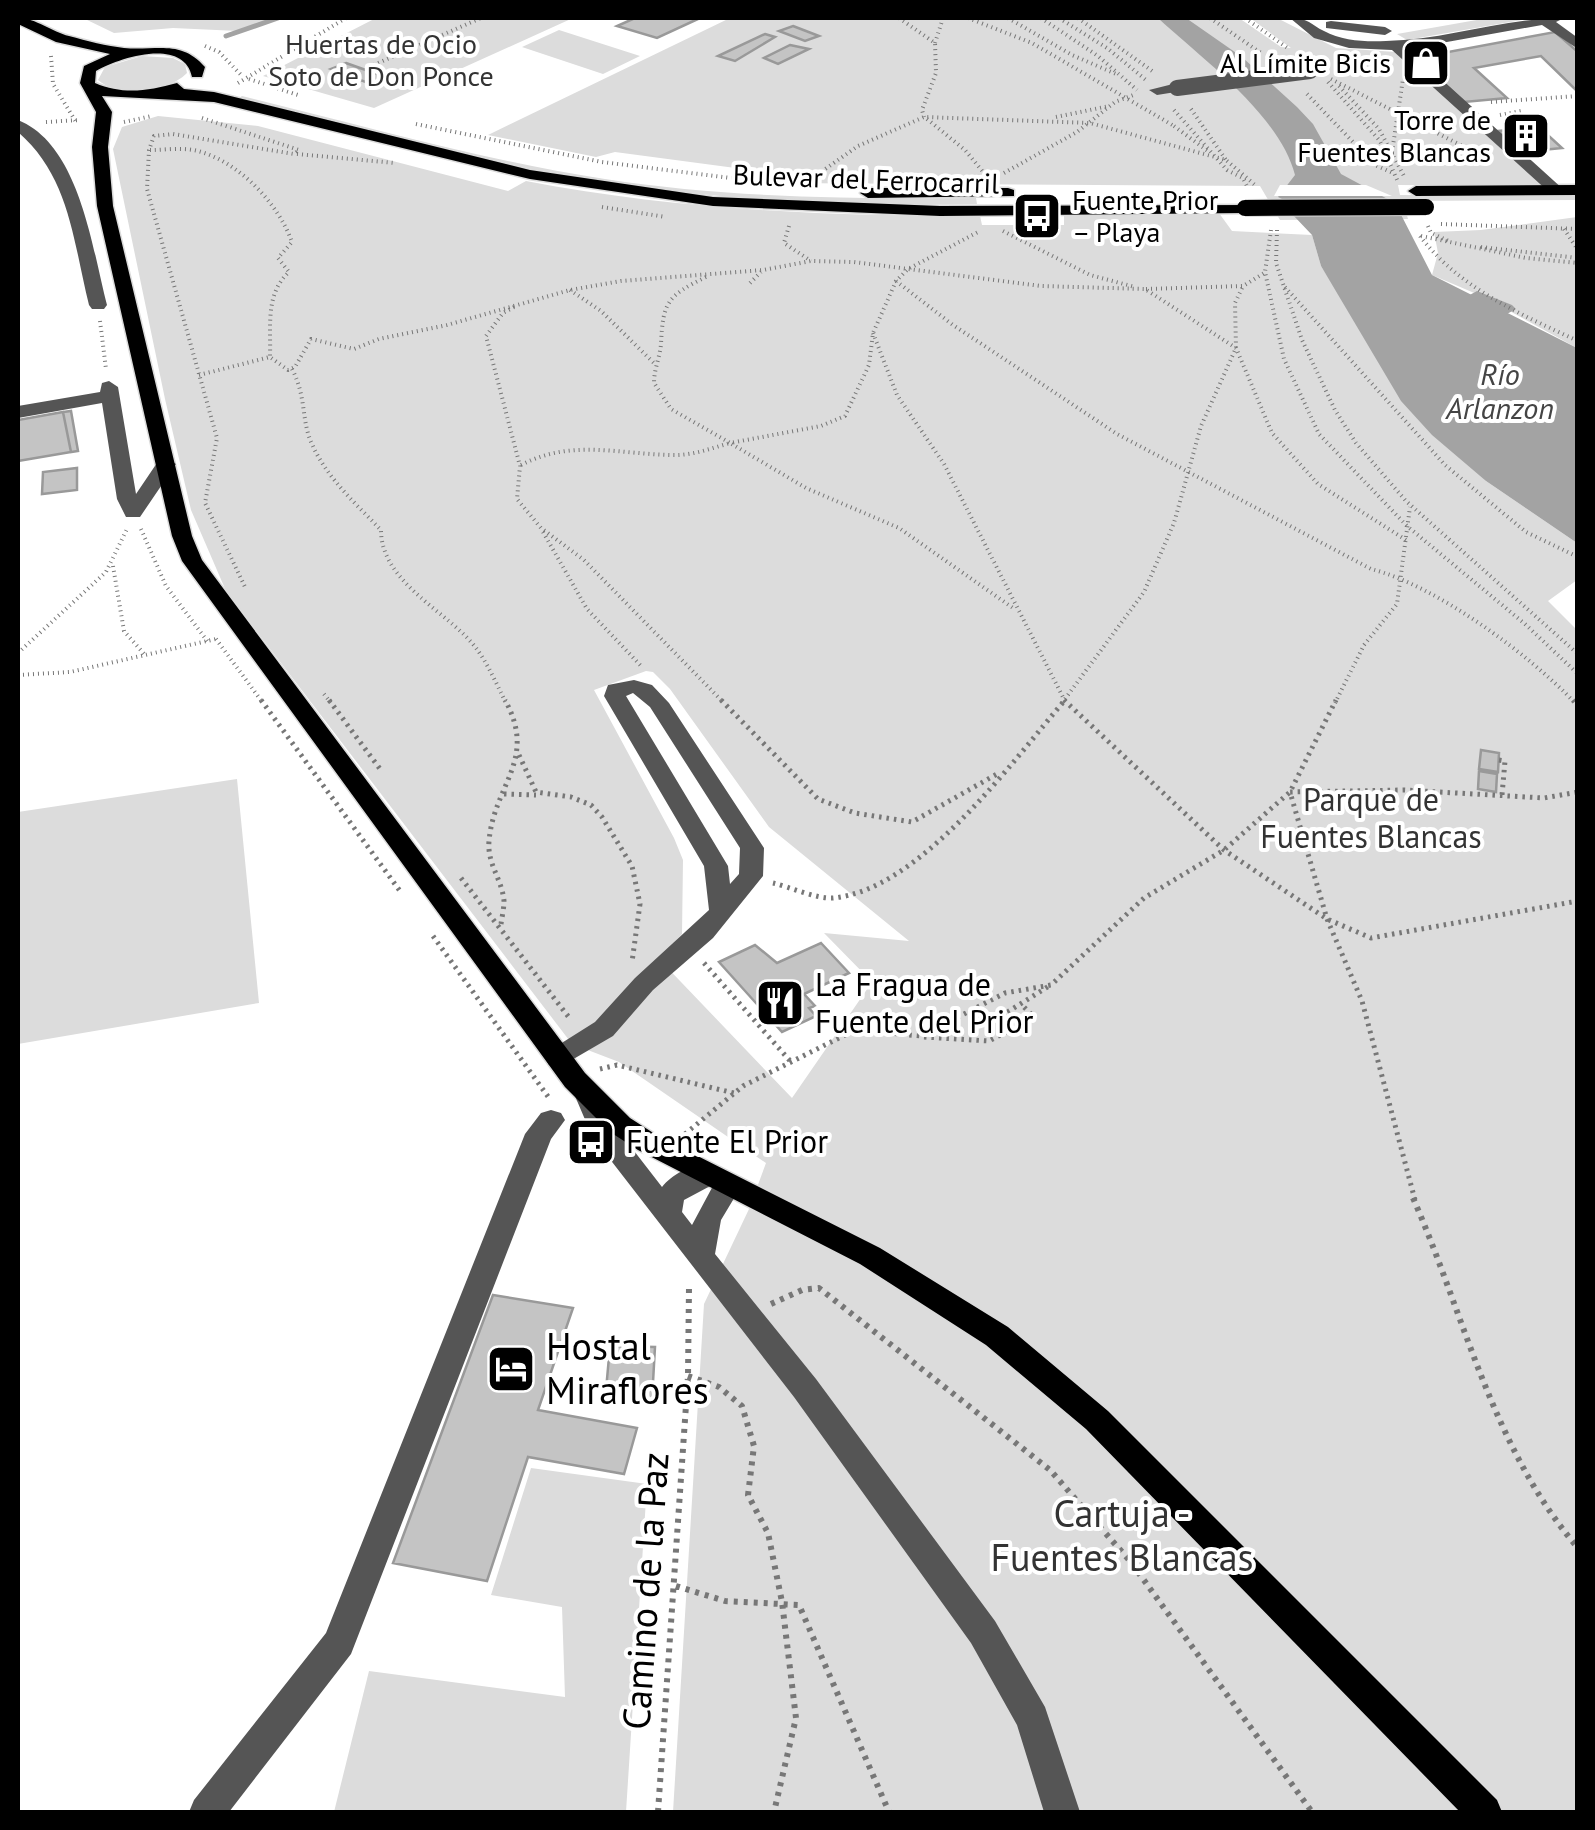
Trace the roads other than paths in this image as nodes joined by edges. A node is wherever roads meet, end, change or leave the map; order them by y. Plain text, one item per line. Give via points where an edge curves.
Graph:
1 (1297, 18) edge
2 (1306, 18) edge
3 (18, 19) edge
4 (1551, 19) edge
5 (61, 38) junction
6 (1578, 45) edge
7 (1398, 50) junction
8 (128, 53) junction
9 (89, 69) junction
10 (1312, 71) road end
11 (197, 74) junction
12 (90, 86) junction
13 (1149, 92) road end
14 (159, 93) junction
15 (111, 123) junction
16 (18, 125) edge
17 (43, 146) junction
18 (18, 148) edge
19 (1556, 190) junction
20 (1578, 190) edge
21 (1246, 195) junction
22 (1578, 206) edge
23 (98, 305) road end
24 (18, 412) edge
25 (166, 464) junction
26 (721, 910) junction
27 (558, 1058) junction
28 (590, 1096) junction
29 (550, 1120) dead end
30 (718, 1180) junction
31 (667, 1216) junction
32 (700, 1256) junction
33 (207, 1812) edge
34 (1062, 1812) edge
35 (1484, 1812) edge

1 - 7 street via 1339,43
2 - 7 street via 1391,30 1374,38
3 - 5 main road
4 - 6 street
4 - 7 street
5 - 8 main road
5 - 9 main road
7 - 19 street
8 - 9 main road
8 - 11 main road, Bulevar del Ferrocarril via 182,54 196,62
9 - 12 main road
10 - 13 street, bridge
11 - 14 main road
11 - 21 main road, Bulevar del Ferrocarril via 522,158 663,181 798,192
12 - 14 main road, Bulevar del Ferrocarril via 114,95
12 - 15 main road
14 - 15 main road
14 - 21 main road, Bulevar del Ferrocarril via 224,99 510,170 690,200 866,210
15 - 25 main road via 100,147 104,206
16 - 17 street
17 - 18 street
17 - 23 street via 68,184
19 - 20 main road, Bulevar del Ferrocarril
19 - 21 main road, Bulevar del Ferrocarril via 1408,187
21 - 22 main road, Bulevar del Ferrocarril, bridge via 1426,215
24 - 25 street via 109,392 133,512
25 - 27 main road via 192,560
26 - 26 street via 751,876 752,848 645,689 624,686 615,696 716,866
26 - 27 street via 604,1029
27 - 28 main road
28 - 30 main road via 620,1125
28 - 31 street via 602,1130
29 - 33 street via 339,1642
30 - 31 street via 688,1180 674,1189
30 - 32 street
30 - 35 main road via 870,1256 998,1336 1097,1420
31 - 32 street
32 - 34 street via 902,1518 1008,1670 1034,1718

